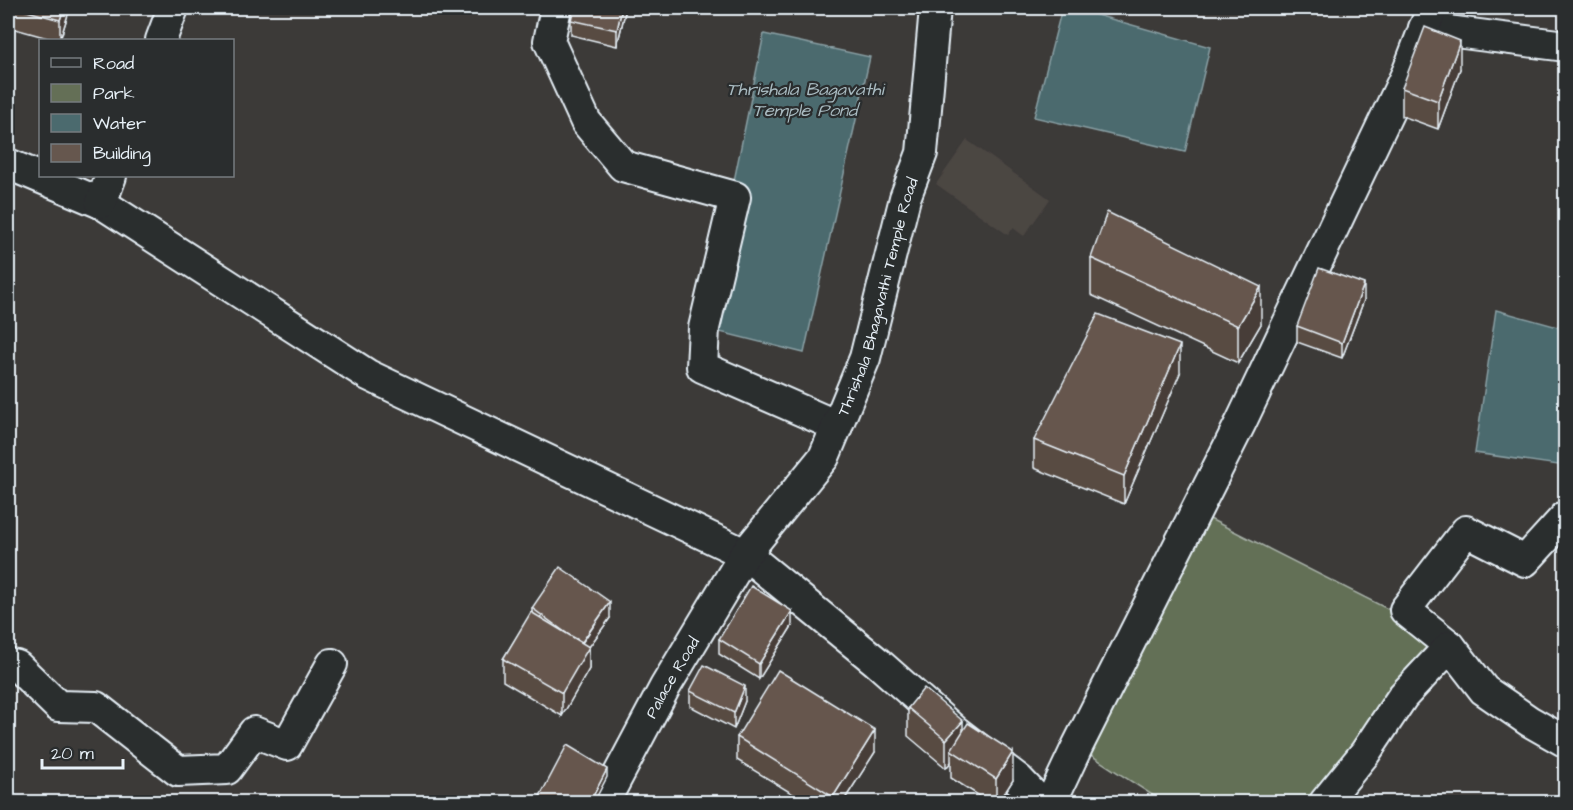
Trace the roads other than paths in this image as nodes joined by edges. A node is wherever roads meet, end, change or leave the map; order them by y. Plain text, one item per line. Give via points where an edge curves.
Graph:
1 (173, 8) edge
2 (556, 8) edge
3 (935, 8) edge
4 (1428, 18) edge
5 (161, 39) edge
6 (1566, 46) edge
7 (8, 164) edge
8 (39, 172) edge
9 (59, 177) edge
10 (106, 189) edge
11 (837, 426) junction
12 (1566, 516) edge
13 (745, 554) junction
14 (1450, 646) junction
15 (332, 663) dead end
16 (8, 664) edge
17 (1566, 742) edge
18 (604, 802) edge
19 (1040, 802) edge
20 (1051, 802) edge
21 (1325, 802) edge

1 - 5 street
2 - 11 street via 549,41 586,122 623,166 735,196 704,328 702,367
3 - 11 street, Thrishala Bhagavathi Temple Road via 922,153 906,198 865,358
4 - 6 street
4 - 20 street via 1403,82 1241,422
7 - 8 street
9 - 10 street
10 - 13 street via 368,375
11 - 13 street, Thrishala Bhagavathi Temple Road via 824,458
12 - 14 street via 1525,561 1466,531 1406,610
13 - 18 street, Palace Road via 665,687
13 - 19 street via 1019,780
14 - 17 street via 1484,690
14 - 21 street via 1403,696 1365,753
15 - 16 street via 287,745 254,732 227,769 178,771 96,707 58,706 17,666

